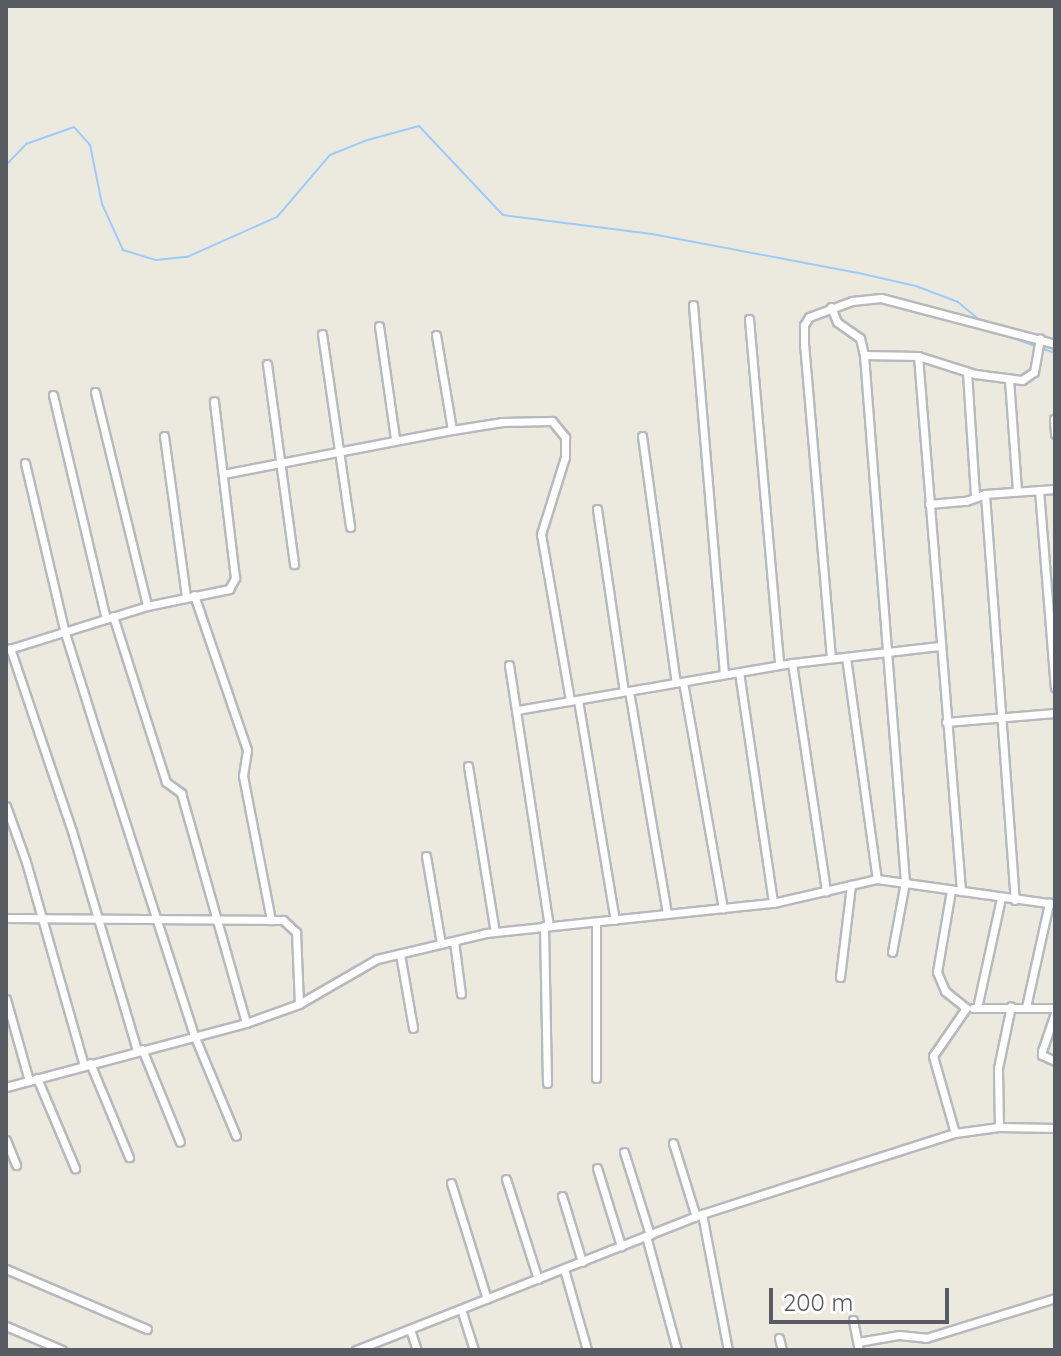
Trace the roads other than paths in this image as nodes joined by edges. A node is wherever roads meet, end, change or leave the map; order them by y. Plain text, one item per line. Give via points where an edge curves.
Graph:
1 (693, 305) dead end
2 (831, 307) junction
3 (749, 319) dead end
4 (379, 326) dead end
5 (322, 334) dead end
6 (436, 335) dead end
7 (1040, 339) junction
8 (1055, 344) edge
9 (864, 355) junction
10 (918, 356) junction
11 (267, 364) dead end
12 (967, 372) junction
13 (1009, 379) junction
14 (95, 392) dead end
15 (53, 395) dead end
16 (214, 401) dead end
17 (1054, 419) edge
18 (452, 430) junction
19 (1055, 434) edge
20 (164, 436) dead end
21 (642, 436) dead end
22 (395, 439) junction
23 (339, 451) junction
24 (25, 463) dead end
25 (280, 464) junction
26 (223, 474) junction
27 (1055, 489) edge
28 (1039, 490) junction
29 (1017, 491) junction
30 (985, 494) junction
31 (975, 497) junction
32 (929, 504) junction
33 (597, 509) dead end
34 (350, 527) dead end
35 (294, 564) dead end
36 (190, 596) junction
37 (147, 606) junction
38 (109, 617) junction
39 (65, 633) junction
40 (940, 646) junction
41 (8, 649) edge
42 (886, 652) junction
43 (846, 657) junction
44 (831, 658) junction
45 (792, 663) junction
46 (509, 665) dead end
47 (779, 665) junction
48 (739, 672) junction
49 (724, 674) junction
50 (680, 683) junction
51 (1055, 687) edge
52 (626, 691) junction
53 (574, 700) junction
54 (517, 710) junction
55 (1055, 713) edge
56 (1002, 717) junction
57 (946, 722) junction
58 (468, 766) dead end
59 (6, 806) edge
60 (426, 856) dead end
61 (877, 879) junction
62 (905, 882) junction
63 (851, 885) junction
64 (951, 890) junction
65 (826, 891) junction
66 (961, 891) junction
67 (1001, 898) junction
68 (1015, 900) junction
69 (773, 903) junction
70 (1052, 904) edge
71 (723, 909) junction
72 (667, 913) junction
73 (6, 918) edge
74 (41, 918) junction
75 (98, 919) junction
76 (159, 920) junction
77 (218, 920) junction
78 (271, 920) junction
79 (615, 920) junction
80 (596, 922) junction
81 (546, 926) junction
82 (495, 932) junction
83 (454, 941) junction
84 (441, 944) junction
85 (892, 952) dead end
86 (400, 954) junction
87 (840, 977) dead end
88 (461, 994) dead end
89 (6, 999) edge
90 (299, 1004) junction
91 (1011, 1006) junction
92 (1026, 1007) junction
93 (966, 1008) junction
94 (977, 1008) junction
95 (1055, 1011) edge
96 (246, 1023) junction
97 (413, 1028) dead end
98 (194, 1035) junction
99 (140, 1050) junction
100 (1055, 1061) edge
101 (87, 1064) junction
102 (596, 1078) dead end
103 (33, 1079) junction
104 (547, 1083) dead end
105 (6, 1087) edge
106 (999, 1127) junction
107 (1055, 1128) edge
108 (955, 1133) junction
109 (236, 1136) dead end
110 (6, 1140) edge
111 (180, 1142) dead end
112 (673, 1143) dead end
113 (624, 1152) dead end
114 (129, 1157) dead end
115 (16, 1165) dead end
116 (75, 1168) dead end
117 (597, 1168) dead end
118 (506, 1179) dead end
119 (451, 1183) dead end
120 (562, 1196) dead end
121 (699, 1215) junction
122 (648, 1235) junction
123 (621, 1246) junction
124 (582, 1262) junction
125 (6, 1269) edge
126 (564, 1269) junction
127 (538, 1279) junction
128 (1055, 1298) edge
129 (487, 1299) junction
130 (461, 1309) junction
131 (853, 1320) dead end
132 (6, 1326) edge
133 (147, 1329) dead end
134 (410, 1329) junction
135 (779, 1338) dead end
136 (858, 1346) edge
137 (62, 1350) edge
138 (356, 1350) edge
139 (417, 1350) edge
140 (474, 1350) edge
141 (587, 1350) edge
142 (677, 1350) edge
143 (728, 1350) edge
144 (782, 1350) edge

1 - 49 street
2 - 7 street via 881,298
2 - 9 street via 837,322 860,338
2 - 44 street via 809,317 803,332
3 - 47 street
4 - 22 street
5 - 23 street
6 - 18 street
7 - 8 street
7 - 13 street via 1034,372 1022,380
9 - 10 street
9 - 42 street
10 - 12 street
10 - 32 street
11 - 25 street
12 - 13 street
12 - 31 street
13 - 29 street
14 - 37 street
15 - 38 street
16 - 26 street
17 - 19 street
18 - 22 street
18 - 53 street via 552,421 565,437 565,457 541,534
20 - 36 street
21 - 50 street
22 - 23 street
23 - 25 street
23 - 34 street
24 - 39 street
25 - 26 street
25 - 35 street
26 - 36 street via 235,578 229,589
27 - 28 street
28 - 29 street
28 - 51 street
29 - 30 street
30 - 31 street
30 - 56 street
31 - 32 street
32 - 40 street
33 - 52 street
36 - 37 street
36 - 78 street via 247,750 243,776
37 - 38 street
38 - 39 street
38 - 77 street via 166,782 181,793
39 - 41 street
39 - 76 street
40 - 42 street
40 - 57 street
41 - 75 street
42 - 43 street
42 - 62 street
43 - 44 street
43 - 61 street
44 - 45 street
45 - 47 street
45 - 65 street
46 - 54 street
47 - 48 street
48 - 49 street
48 - 69 street
49 - 50 street
50 - 52 street
50 - 71 street
52 - 53 street
52 - 72 street
53 - 54 street
53 - 79 street
54 - 81 street
55 - 56 street
56 - 57 street
56 - 68 street
57 - 66 street
58 - 82 street
59 - 74 street
60 - 84 street
61 - 62 street
61 - 63 street
62 - 64 street
62 - 85 street
63 - 65 street
63 - 87 street
64 - 66 street
64 - 93 street via 937,972 945,991
65 - 69 street
66 - 67 street
67 - 68 street
67 - 94 street
68 - 70 street
69 - 71 street
70 - 92 street
71 - 72 street
72 - 79 street
73 - 74 street
74 - 75 street
74 - 101 street
75 - 76 street
75 - 99 street
76 - 77 street
76 - 98 street
77 - 78 street
77 - 96 street
78 - 90 street via 283,920 296,932
79 - 80 street
80 - 81 street
80 - 102 street
81 - 82 street
81 - 104 street
82 - 83 street
83 - 84 street
83 - 88 street
84 - 86 street
86 - 90 street via 377,959
86 - 97 street
89 - 103 street
90 - 96 street
91 - 92 street
91 - 94 street
91 - 106 street via 998,1068
92 - 95 street
93 - 94 street
93 - 108 street via 933,1056
95 - 100 street via 1042,1051
96 - 98 street
98 - 99 street
98 - 109 street
99 - 101 street
99 - 111 street
101 - 103 street
101 - 114 street
103 - 105 street
103 - 116 street
106 - 107 street
106 - 108 street
108 - 121 street
110 - 115 street
112 - 121 street
113 - 122 street
117 - 123 street
118 - 127 street
119 - 129 street
120 - 124 street
121 - 122 street
121 - 143 street
122 - 123 street
122 - 142 street
123 - 124 street
124 - 126 street
125 - 133 street
126 - 127 street
126 - 141 street
127 - 129 street
128 - 136 street via 926,1338 899,1335
129 - 130 street
130 - 134 street
130 - 140 street
131 - 136 street
132 - 137 street
134 - 138 street
134 - 139 street
135 - 144 street

